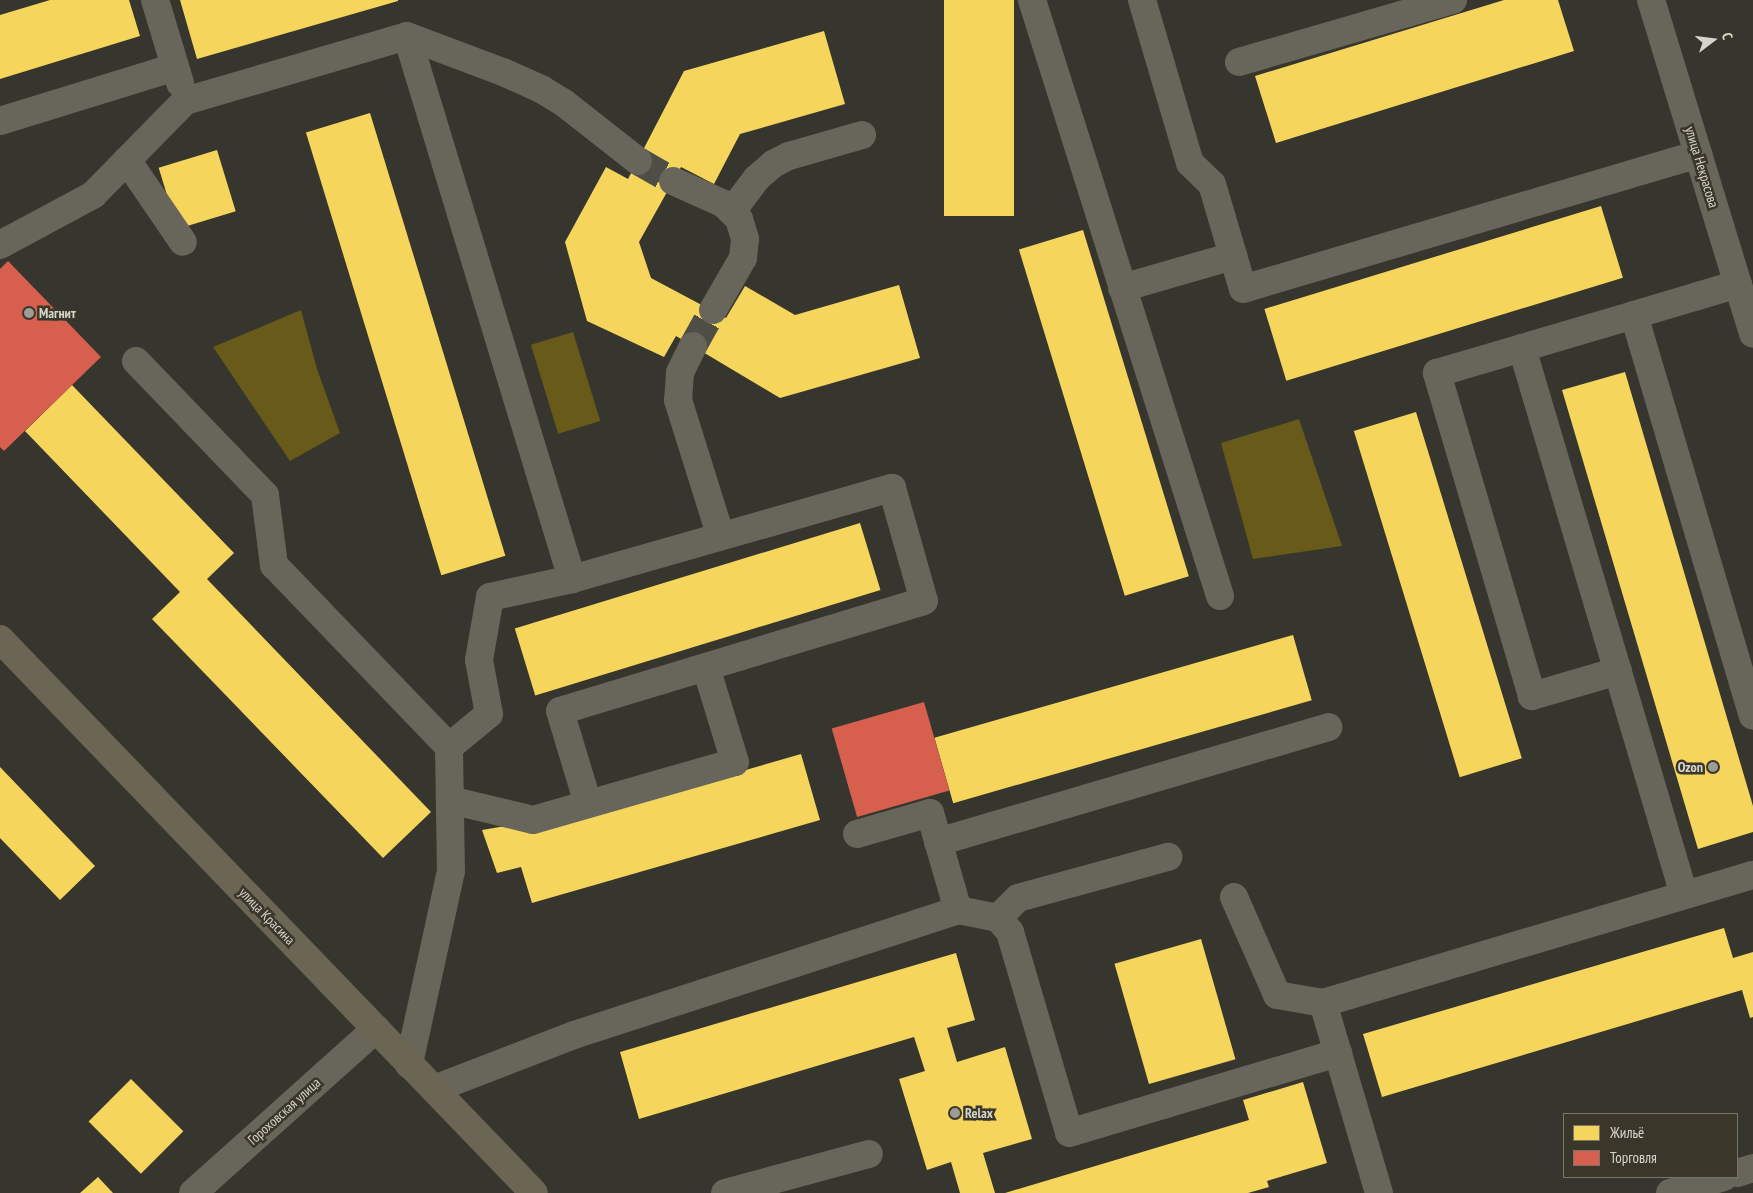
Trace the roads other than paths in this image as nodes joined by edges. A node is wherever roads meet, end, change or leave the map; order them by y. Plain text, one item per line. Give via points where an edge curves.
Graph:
1 (155, 0) edge
2 (1032, 0) edge
3 (1142, 0) edge
4 (1453, 0) edge
5 (1651, 0) edge
6 (407, 36) junction
7 (1239, 62) dead end
8 (175, 67) junction
9 (185, 101) junction
10 (0, 121) edge
11 (862, 135) dead end
12 (1698, 154) junction
13 (127, 160) junction
14 (638, 161) tunnel mouth
15 (673, 181) tunnel mouth
16 (732, 211) junction
17 (183, 242) dead end
18 (0, 245) edge
19 (1233, 256) junction
20 (1738, 284) junction
21 (1122, 288) junction
22 (713, 310) tunnel mouth
23 (1634, 315) junction
24 (1753, 334) edge
25 (693, 346) tunnel mouth
26 (1522, 348) junction
27 (136, 361) dead end
28 (720, 534) junction
29 (572, 579) junction
30 (1220, 596) dead end
31 (0, 639) edge
32 (706, 667) junction
33 (1618, 671) junction
34 (1753, 716) edge
35 (1328, 727) dead end
36 (449, 747) junction
37 (450, 800) junction
38 (588, 804) junction
39 (857, 834) dead end
40 (938, 842) junction
41 (1168, 857) dead end
42 (1753, 875) edge
43 (1684, 895) junction
44 (1234, 897) dead end
45 (958, 910) junction
46 (998, 918) junction
47 (1323, 1002) junction
48 (376, 1029) junction
49 (1338, 1053) junction
50 (409, 1064) junction
51 (434, 1089) junction
52 (869, 1154) dead end
53 (1753, 1168) edge
54 (1738, 1173) edge
55 (1721, 1178) edge
56 (193, 1193) edge
57 (534, 1193) edge
58 (725, 1193) edge
59 (1379, 1193) edge
60 (1670, 1193) edge

1 - 8 street
2 - 21 street
3 - 19 street via 1190,163 1212,184
4 - 7 street
5 - 12 street, улица Некрасова
6 - 9 street
6 - 14 street via 541,89
6 - 29 street
8 - 9 street
8 - 10 street
9 - 13 street
11 - 16 street via 789,156 774,164 757,178
12 - 19 street via 1243,289
12 - 20 street, улица Некрасова
13 - 17 street
13 - 18 street via 93,195
15 - 16 street via 724,204
16 - 22 street via 739,219 745,239 743,258
19 - 21 street
20 - 23 street
20 - 24 street, улица Некрасова
21 - 30 street
23 - 26 street
23 - 34 street
25 - 28 street via 680,372 678,400
26 - 33 street
26 - 33 street via 1437,374 1532,696
27 - 36 street via 265,495 274,565
28 - 29 street
28 - 32 street via 892,488 924,601
29 - 36 street via 490,597 480,660 490,714
31 - 48 main road, улица Красина
32 - 38 street via 560,711
32 - 38 street via 735,762
33 - 43 street
35 - 40 street
36 - 37 street
37 - 38 street via 533,820
37 - 50 street via 451,871
39 - 40 street via 930,813
40 - 45 street
41 - 46 street via 1018,898
42 - 43 street
43 - 47 street
44 - 47 street via 1277,995
45 - 46 street
45 - 51 street via 574,1035
46 - 49 street via 1010,932 1069,1133
47 - 49 street
48 - 50 main road, улица Красина
48 - 56 street, Гороховская улица
49 - 59 street
50 - 51 main road, улица Красина
51 - 57 main road, улица Красина
52 - 58 street
53 - 54 street
55 - 60 street

